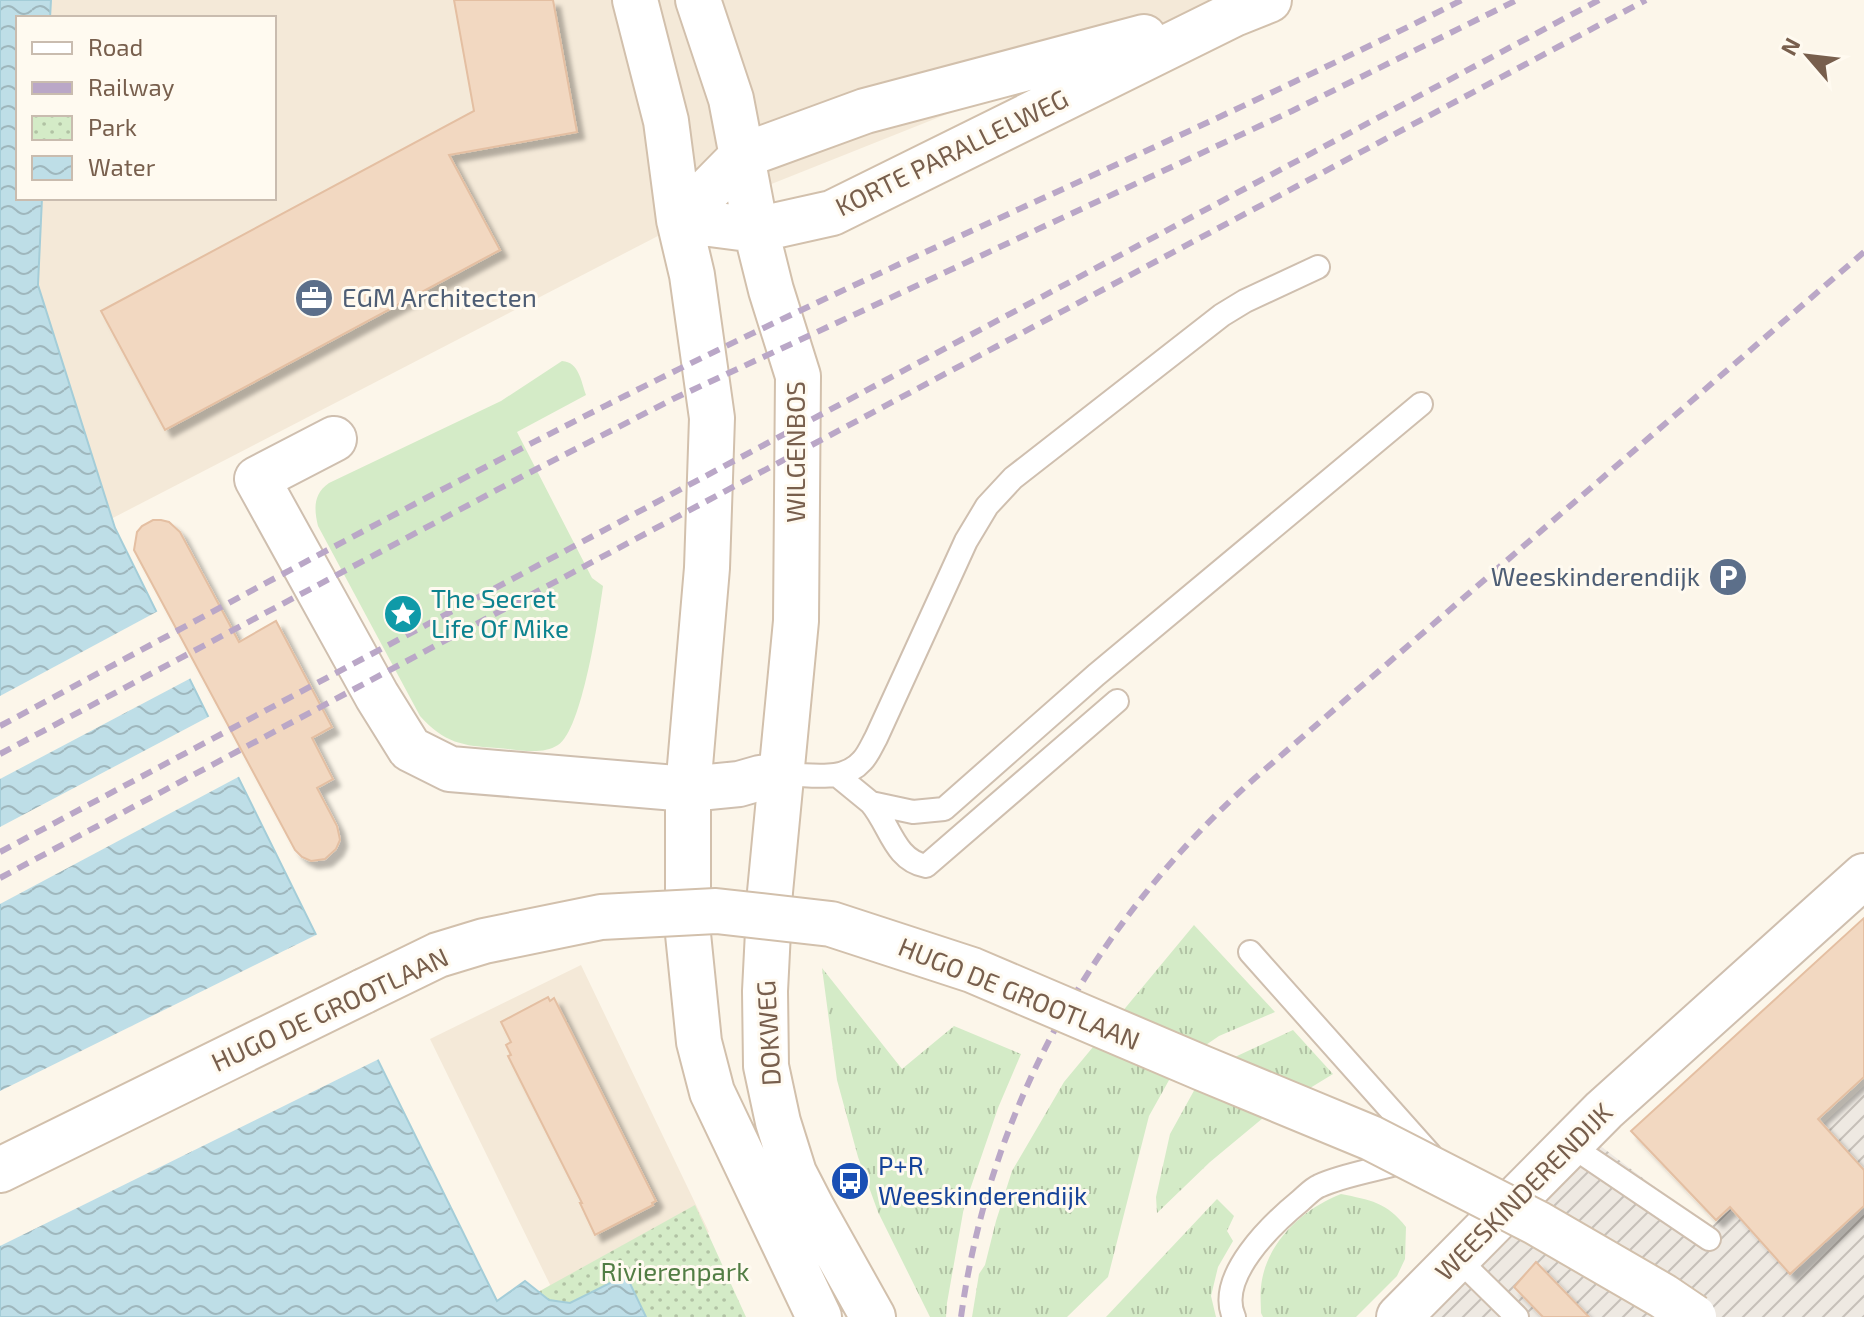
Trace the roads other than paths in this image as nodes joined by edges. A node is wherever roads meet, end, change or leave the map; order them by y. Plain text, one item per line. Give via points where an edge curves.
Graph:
1 (635, 0) edge
2 (698, 0) edge
3 (1252, 7) edge
4 (742, 156) junction
5 (679, 220) junction
6 (756, 230) junction
7 (1318, 267) dead end
8 (1421, 404) dead end
9 (334, 439) dead end
10 (1117, 701) dead end
11 (781, 775) junction
12 (838, 776) junction
13 (688, 789) junction
14 (871, 803) junction
15 (1864, 876) edge
16 (1250, 952) dead end
17 (1570, 1145) junction
18 (1442, 1169) junction
19 (0, 1170) edge
20 (1492, 1225) junction
21 (1709, 1239) dead end
22 (1458, 1259) junction
23 (819, 1317) edge
24 (873, 1317) edge
25 (1234, 1317) edge
26 (1399, 1317) edge
27 (1517, 1317) edge
28 (1694, 1317) edge

1 - 5 main road via 666,121
2 - 4 main road, WILGENBOS via 731,99
3 - 4 main road, KORTE PARALLELWEG via 865,111
3 - 6 main road, KORTE PARALLELWEG via 832,213
4 - 5 main road, KORTE PARALLELWEG
4 - 6 main road, WILGENBOS
5 - 6 main road, KORTE PARALLELWEG
5 - 13 main road via 712,418 707,568
6 - 11 main road, WILGENBOS via 798,376 796,621
7 - 12 lane via 1222,315 998,492 966,541 876,738 861,763
8 - 14 lane via 944,809 913,812
9 - 13 main road via 257,479 410,749 450,769
10 - 14 lane via 926,866 898,848
11 - 12 lane
11 - 13 main road
11 - 24 main road, DOKWEG via 770,892 766,1066 794,1173
12 - 14 lane
13 - 23 main road via 688,934 699,1042 712,1092
15 - 17 main road, WEESKINDERENDIJK
16 - 18 lane
17 - 20 main road, WEESKINDERENDIJK
17 - 21 lane
18 - 20 lane
18 - 25 lane via 1396,1164 1318,1187 1248,1252 1232,1285
19 - 28 main road, HUGO DE GROOTLAAN, bridge via 438,955 601,917 716,911 831,924 972,970 1371,1138 1537,1223
20 - 22 main road, WEESKINDERENDIJK
22 - 26 main road, WEESKINDERENDIJK
22 - 27 lane

